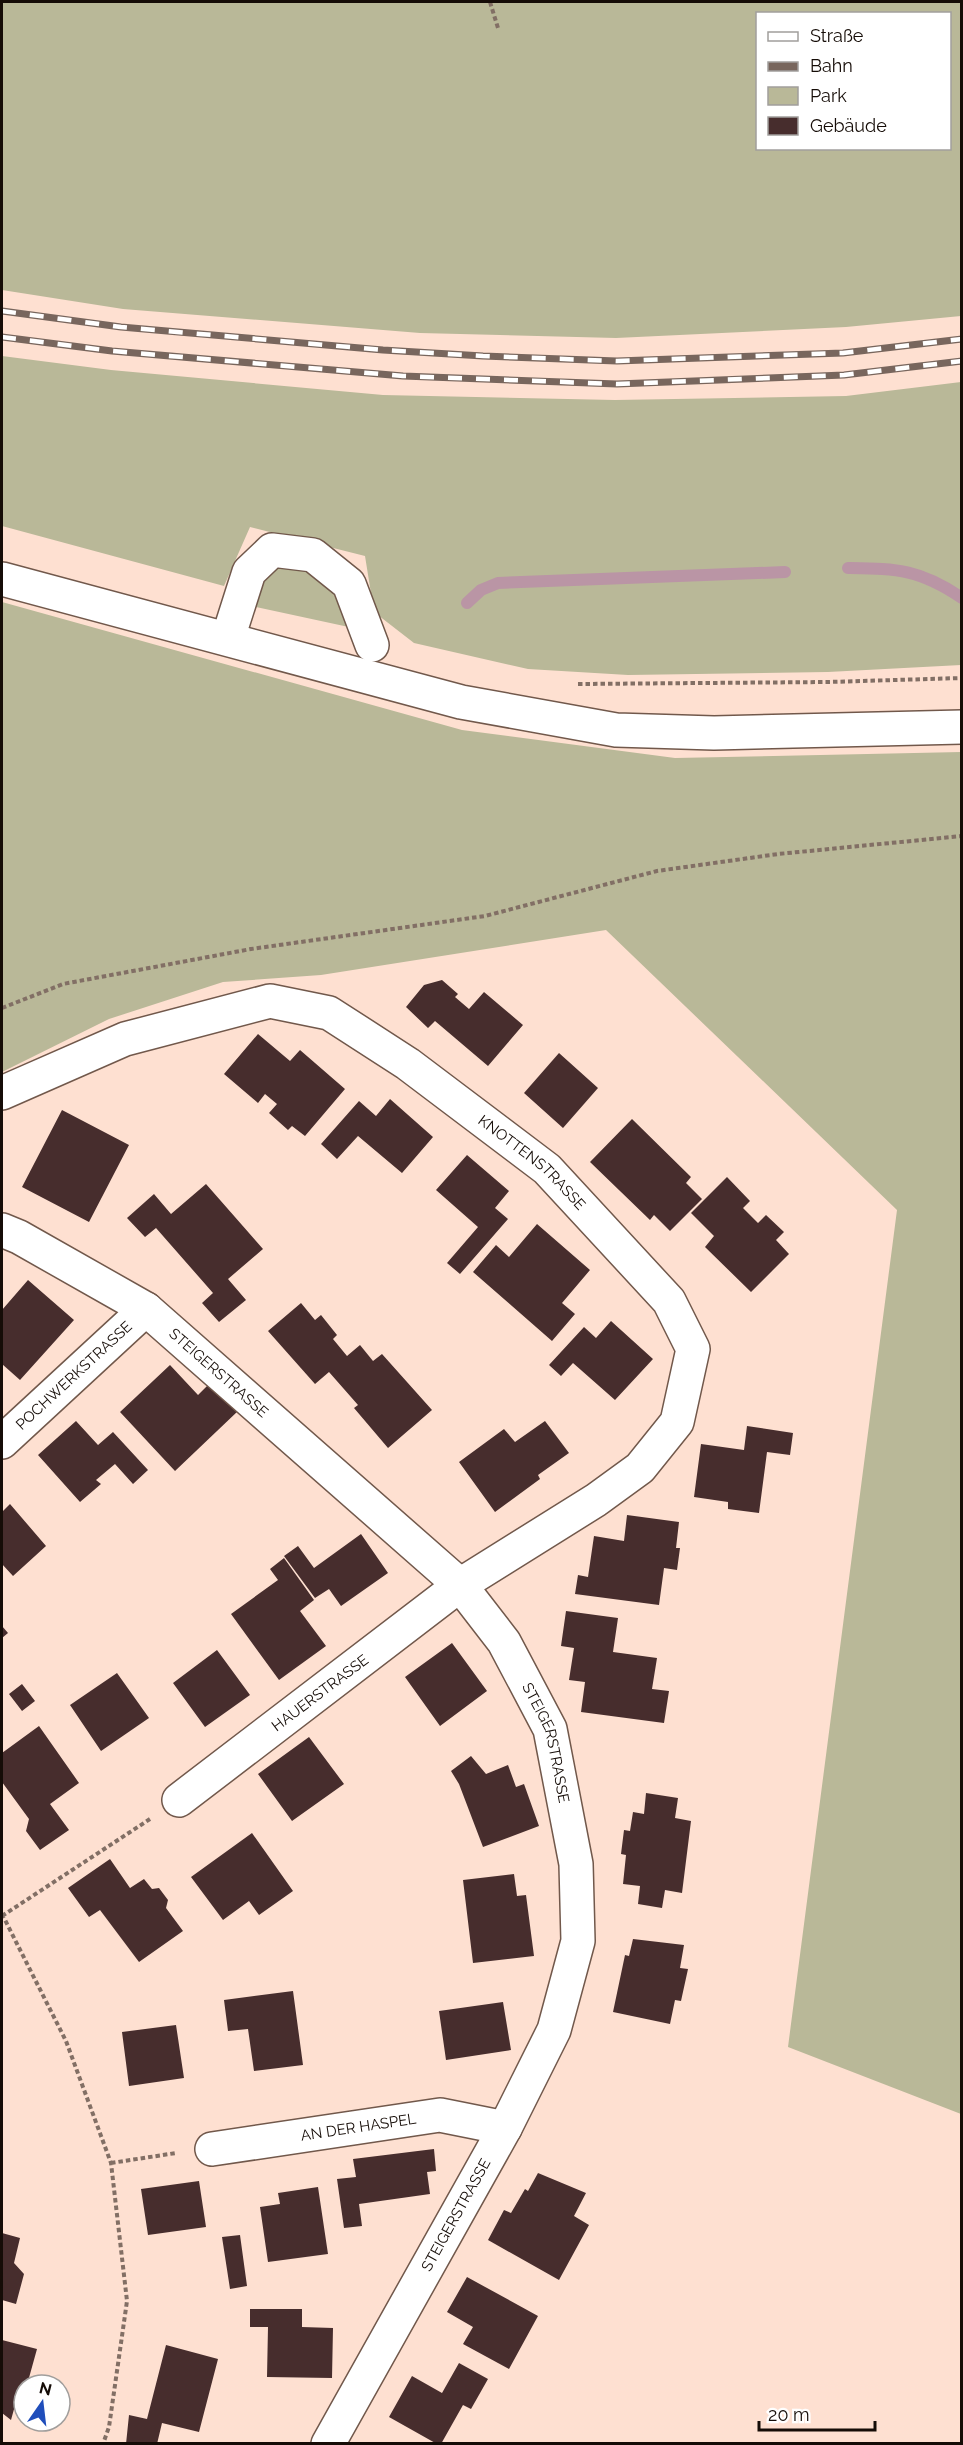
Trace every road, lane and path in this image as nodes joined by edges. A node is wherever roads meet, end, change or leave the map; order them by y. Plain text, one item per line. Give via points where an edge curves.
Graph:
1 (490, 2) edge
2 (498, 28) dead end
3 (2, 579) edge
4 (228, 638) junction
5 (372, 645) dead end
6 (962, 678) edge
7 (576, 684) dead end
8 (962, 727) edge
9 (962, 836) edge
10 (2, 1008) edge
11 (2, 1093) edge
12 (2, 1230) edge
13 (146, 1309) junction
14 (2, 1442) edge
15 (460, 1585) junction
16 (179, 1800) joint
17 (2, 1915) edge
18 (505, 2128) junction
19 (212, 2149) joint
20 (111, 2163) junction
21 (103, 2444) edge
22 (328, 2444) edge

1 - 2 path
3 - 4 street
4 - 5 street via 249,572 272,550 314,555 349,584
4 - 8 street via 461,702 616,730 714,734
6 - 7 path
9 - 10 path via 778,854 657,872 485,916 251,949 63,984
11 - 15 street, KNOTTENSTRASSE via 125,1039 270,1001 329,1013 408,1064 547,1169 669,1301 693,1349 677,1422 640,1468
12 - 13 street, STEIGERSTRASSE
13 - 14 street, POCHWERKSTRASSE
13 - 15 street, STEIGERSTRASSE
15 - 16 street, HAUERSTRASSE
15 - 18 street, STEIGERSTRASSE via 504,1642 550,1730 576,1864 578,1941 563,1997 554,2030
16 - 17 path
17 - 20 path via 66,2041
18 - 19 street, AN DER HASPEL via 440,2115
18 - 22 street, STEIGERSTRASSE
19 - 20 path
20 - 21 path via 126,2301 109,2427

